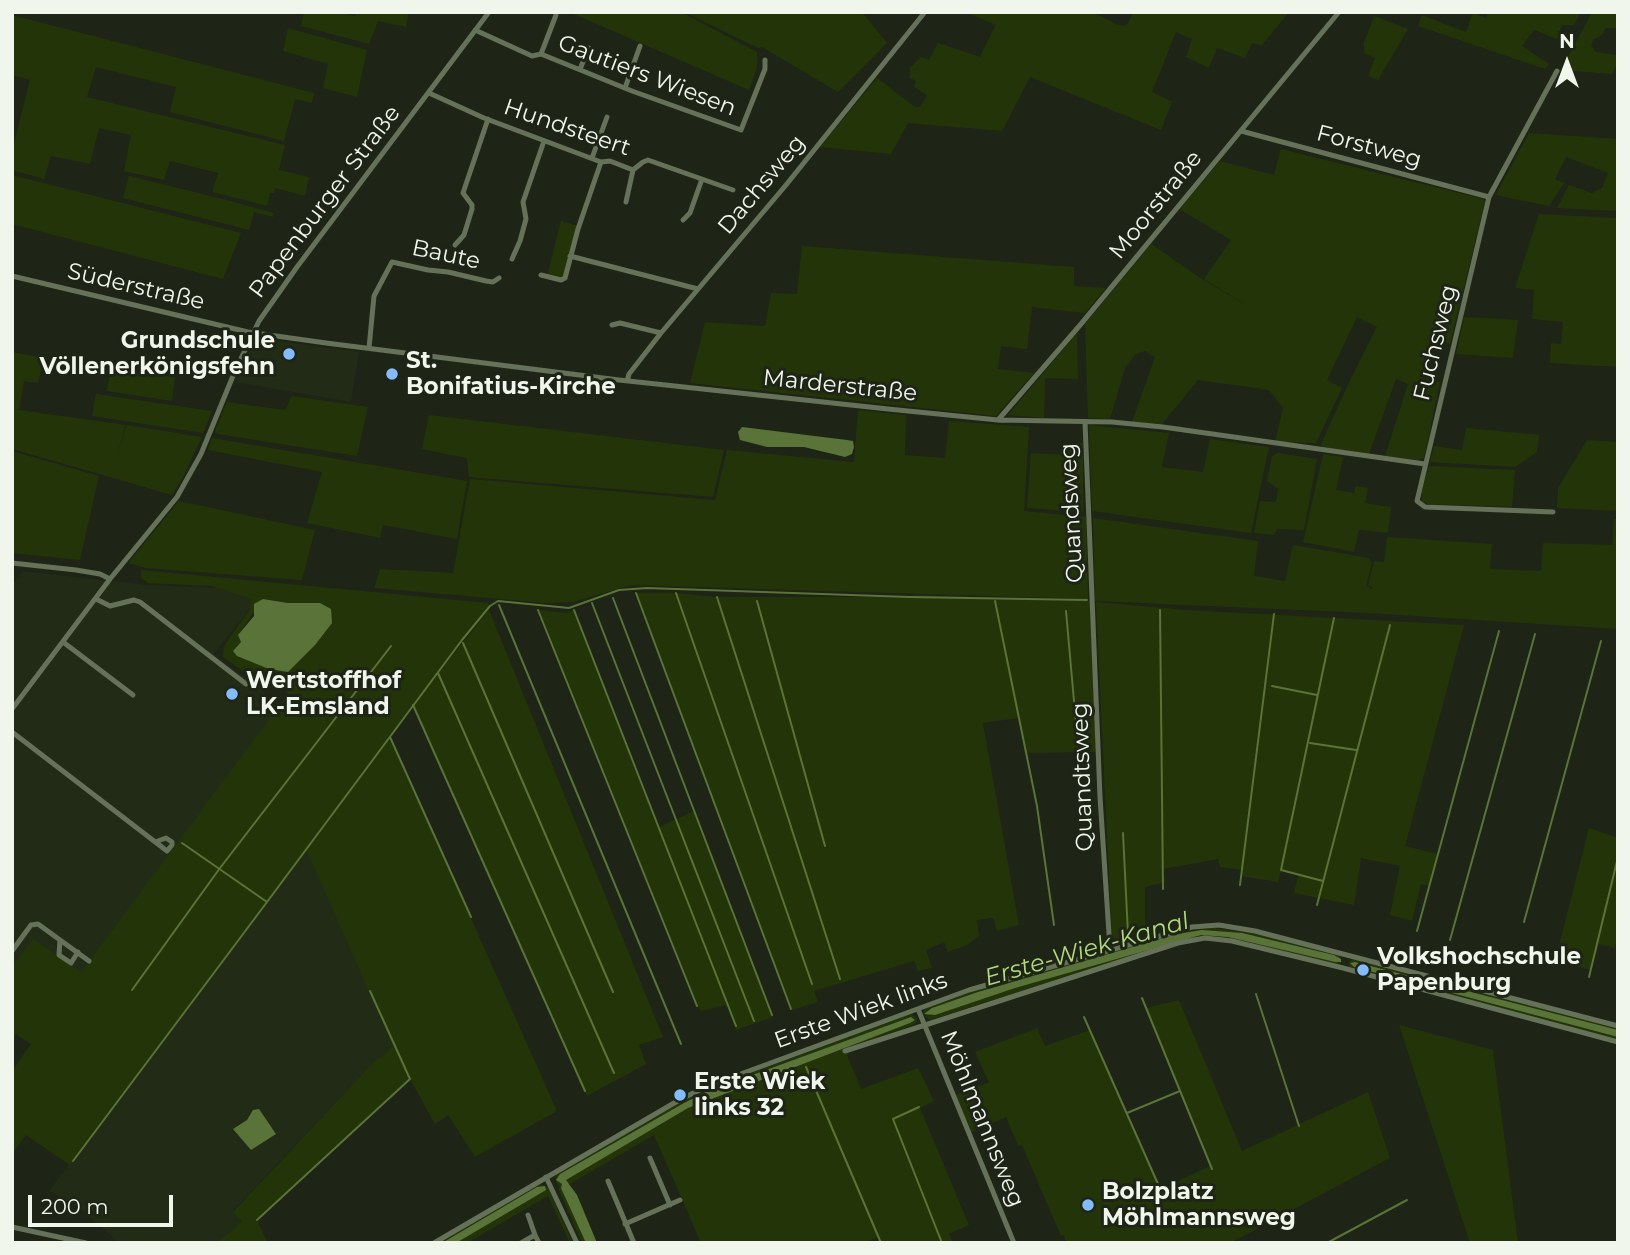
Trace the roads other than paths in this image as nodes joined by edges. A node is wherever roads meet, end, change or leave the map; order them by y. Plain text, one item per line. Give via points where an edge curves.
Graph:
1 (489, 12) edge
2 (925, 12) edge
3 (1339, 12) edge
4 (556, 15) dead end
5 (475, 30) junction
6 (640, 46) dead end
7 (589, 47) dead end
8 (541, 54) junction
9 (765, 60) dead end
10 (580, 69) junction
11 (1557, 71) dead end
12 (625, 88) junction
13 (429, 93) junction
14 (607, 117) dead end
15 (488, 119) junction
16 (1241, 131) junction
17 (544, 141) junction
18 (593, 158) junction
19 (601, 162) junction
20 (633, 170) junction
21 (702, 179) junction
22 (733, 190) dead end
23 (1489, 197) junction
24 (626, 202) dead end
25 (683, 220) dead end
26 (456, 245) dead end
27 (570, 256) junction
28 (512, 259) dead end
29 (541, 275) dead end
30 (12, 276) edge
31 (499, 278) dead end
32 (698, 289) junction
33 (612, 325) dead end
34 (252, 333) junction
35 (661, 334) junction
36 (369, 348) junction
37 (627, 381) junction
38 (998, 420) junction
39 (1085, 422) junction
40 (1425, 464) junction
41 (1553, 512) dead end
42 (12, 563) edge
43 (110, 579) junction
44 (96, 599) junction
45 (1093, 603) joint
46 (63, 642) junction
47 (246, 684) dead end
48 (133, 695) dead end
49 (12, 709) edge
50 (13, 734) edge
51 (155, 842) dead end
52 (60, 940) junction
53 (1110, 949) junction
54 (12, 951) edge
55 (78, 952) junction
56 (1348, 954) junction
57 (89, 961) dead end
58 (1343, 968) junction
59 (918, 1009) junction
60 (925, 1024) junction
61 (1618, 1026) edge
62 (1618, 1042) edge
63 (845, 1051) dead end
64 (650, 1158) dead end
65 (546, 1177) junction
66 (608, 1181) dead end
67 (680, 1200) dead end
68 (670, 1205) junction
69 (528, 1216) dead end
70 (625, 1224) junction
71 (12, 1227) edge
72 (535, 1235) junction
73 (86, 1243) edge
74 (434, 1243) edge
75 (521, 1243) edge
76 (538, 1243) edge
77 (577, 1243) edge
78 (634, 1243) edge
79 (1014, 1243) edge

1 - 5 street, Papenburger Straße
2 - 32 street, Dachsweg
3 - 16 street, Moorstraße
4 - 8 street, Gautiers Wiesen
5 - 8 street, Gautiers Wiesen via 532,56
5 - 13 street, Papenburger Straße
6 - 12 street
7 - 10 street
8 - 10 street, Gautiers Wiesen
9 - 12 street, Gautiers Wiesen via 741,130
10 - 12 street, Gautiers Wiesen
11 - 23 street, Fuchsweg
13 - 15 street, Hundsteert
13 - 34 street, Papenburger Straße
14 - 18 street
15 - 17 street, Hundsteert
15 - 26 street via 464,193 472,209
16 - 23 street, Forstweg
16 - 38 street, Moorstraße
17 - 18 street, Hundsteert
17 - 28 street via 523,202 526,219
18 - 19 street, Hundsteert
19 - 20 street, Hundsteert
19 - 27 street
20 - 21 street, Hundsteert via 648,160
20 - 24 street
21 - 22 street, Hundsteert
21 - 25 street
23 - 40 street, Fuchsweg
27 - 29 street via 564,279
27 - 32 street
30 - 34 street, Süderstraße
31 - 36 street, Baute via 486,281 392,262 374,296
32 - 35 street, Dachsweg
33 - 35 street
34 - 36 street, Marderstraße
34 - 43 street, Papenburger Straße via 190,476
35 - 37 street, Dachsweg
36 - 37 street, Marderstraße
37 - 38 street, Marderstraße
38 - 39 street, Marderstraße
39 - 40 street, Marderstraße via 1163,428
39 - 45 street, Quandsweg
40 - 41 street, Fuchsweg via 1417,501 1425,507
42 - 43 street
43 - 44 street, Papenburger Straße
44 - 46 street, Papenburger Straße
44 - 47 street via 110,607 140,602
45 - 53 street, Quandtsweg
46 - 48 street
46 - 49 street, Papenburger Straße
50 - 51 street
52 - 54 street via 38,924 32,925
52 - 55 street
52 - 55 street via 59,955 71,963
53 - 56 street, Erste Wiek links via 1181,929 1219,925
53 - 59 street, Erste Wiek links
55 - 57 street
56 - 58 street
56 - 61 street, Erste Wiek links
58 - 60 street via 1232,941 1192,940
58 - 62 street
59 - 60 street, Möhlmannsweg
59 - 65 street, Erste Wiek links via 708,1086
60 - 63 street
60 - 79 street, Möhlmannsweg
64 - 68 street
65 - 74 street, Erste Wiek links
65 - 77 street
66 - 70 street
67 - 68 street
68 - 70 street
69 - 72 street
70 - 78 street
71 - 73 street
72 - 75 street
72 - 76 street

